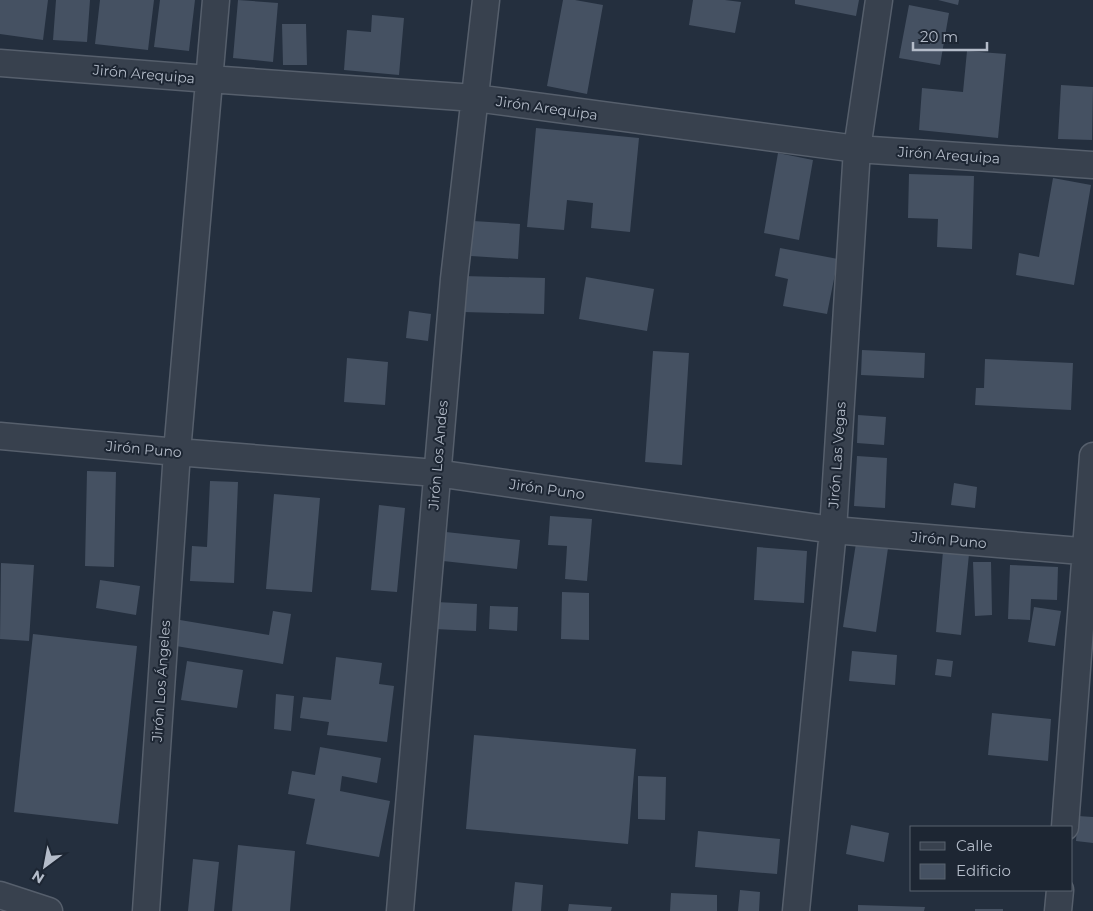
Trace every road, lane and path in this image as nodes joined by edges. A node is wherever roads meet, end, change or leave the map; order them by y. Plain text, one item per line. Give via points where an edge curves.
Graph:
1 (216, 0) edge
2 (486, 0) edge
3 (879, 0) edge
4 (0, 63) edge
5 (209, 79) junction
6 (475, 98) junction
7 (857, 149) junction
8 (1093, 165) edge
9 (0, 436) edge
10 (176, 452) junction
11 (1093, 456) edge
12 (436, 472) junction
13 (833, 530) junction
14 (1090, 552) edge
15 (1065, 826) edge
16 (1060, 891) edge
17 (0, 895) edge
18 (49, 911) edge
19 (146, 911) edge
20 (400, 911) edge
21 (796, 911) edge
22 (1058, 911) edge

1 - 5 street
2 - 6 street, Jirón Los Andes
3 - 7 street, Jirón Las Vegas
4 - 5 street, Jirón Arequipa
5 - 6 street, Jirón Arequipa
5 - 10 street, Jirón Los Ángeles
6 - 7 street, Jirón Arequipa
6 - 12 street, Jirón Los Andes
7 - 8 street, Jirón Arequipa
7 - 13 street, Jirón Las Vegas
9 - 10 street, Jirón Puno
10 - 12 street, Jirón Puno
10 - 19 street, Jirón Los Ángeles
11 - 14 street
12 - 13 street, Jirón Puno
12 - 20 street, Jirón Los Andes
13 - 14 street, Jirón Puno
13 - 21 street, Jirón Las Vegas
14 - 15 street
16 - 22 street
17 - 18 street

